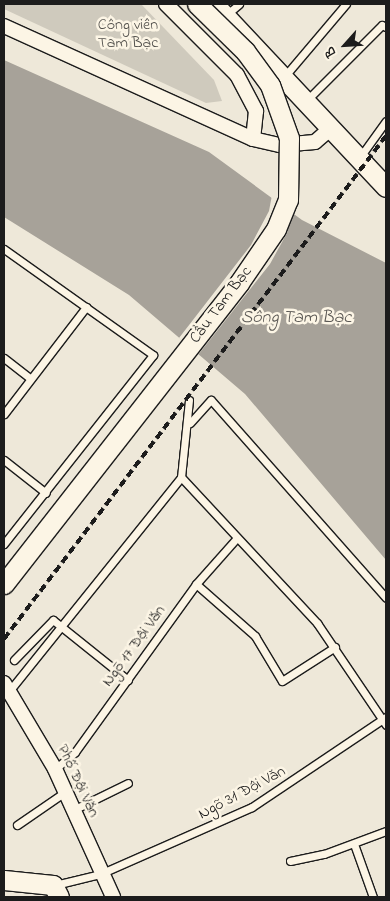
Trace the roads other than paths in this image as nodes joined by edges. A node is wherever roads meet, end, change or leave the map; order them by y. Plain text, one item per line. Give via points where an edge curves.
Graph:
1 (166, 4) edge
2 (197, 4) edge
3 (346, 4) edge
4 (226, 8) edge
5 (4, 26) edge
6 (386, 27) edge
7 (284, 77) junction
8 (305, 101) junction
9 (386, 122) edge
10 (330, 129) junction
11 (253, 139) junction
12 (358, 159) junction
13 (386, 187) edge
14 (4, 248) edge
15 (86, 307) junction
16 (4, 358) edge
17 (30, 378) junction
18 (189, 400) dead end
19 (4, 414) edge
20 (190, 423) junction
21 (4, 460) edge
22 (180, 477) junction
23 (46, 493) junction
24 (236, 538) junction
25 (4, 544) edge
26 (4, 584) edge
27 (196, 584) junction
28 (386, 598) edge
29 (61, 627) junction
30 (335, 647) junction
31 (14, 660) dead end
32 (128, 680) junction
33 (7, 686) edge
34 (385, 720) edge
35 (55, 769) junction
36 (128, 783) dead end
37 (65, 792) junction
38 (73, 810) junction
39 (17, 825) dead end
40 (386, 831) edge
41 (354, 844) junction
42 (290, 861) dead end
43 (100, 874) junction
44 (4, 880) edge
45 (56, 891) edge
46 (113, 897) edge
47 (373, 897) edge

1 - 11 street via 237,74 256,111
2 - 26 main road, Cầu Tam Bạc, bridge via 245,51 270,85 289,138 288,200 276,229 239,283
3 - 7 lane
4 - 7 main road
5 - 11 street
6 - 8 lane via 382,25
7 - 8 main road
8 - 10 main road
9 - 12 lane
10 - 11 street via 315,142 280,145
10 - 12 main road
12 - 13 main road
14 - 15 lane
15 - 17 lane
15 - 23 lane via 152,355
16 - 17 lane
17 - 19 lane
18 - 20 lane
20 - 22 lane
20 - 28 lane via 211,400
21 - 23 lane
22 - 24 lane
22 - 29 lane
23 - 25 lane
24 - 27 lane, Ngõ 17 Đội Văn
24 - 30 lane via 295,598
27 - 30 lane via 255,636 282,681
27 - 32 lane, Ngõ 17 Đội Văn
29 - 31 lane via 53,620
29 - 32 lane
29 - 33 lane
30 - 34 lane
32 - 35 lane, Ngõ 17 Đội Văn via 75,752
33 - 35 street, Phố Đội Văn
34 - 43 lane, Ngõ 31 Đội Văn via 252,807
35 - 37 street, Phố Đội Văn
36 - 38 lane
37 - 38 street, Phố Đội Văn
37 - 39 lane
38 - 43 street, Phố Đội Văn
40 - 41 lane
41 - 42 lane
41 - 47 lane
43 - 45 lane, Ngõ 31 Đội Văn
43 - 46 street, Phố Đội Văn
44 - 45 main road

